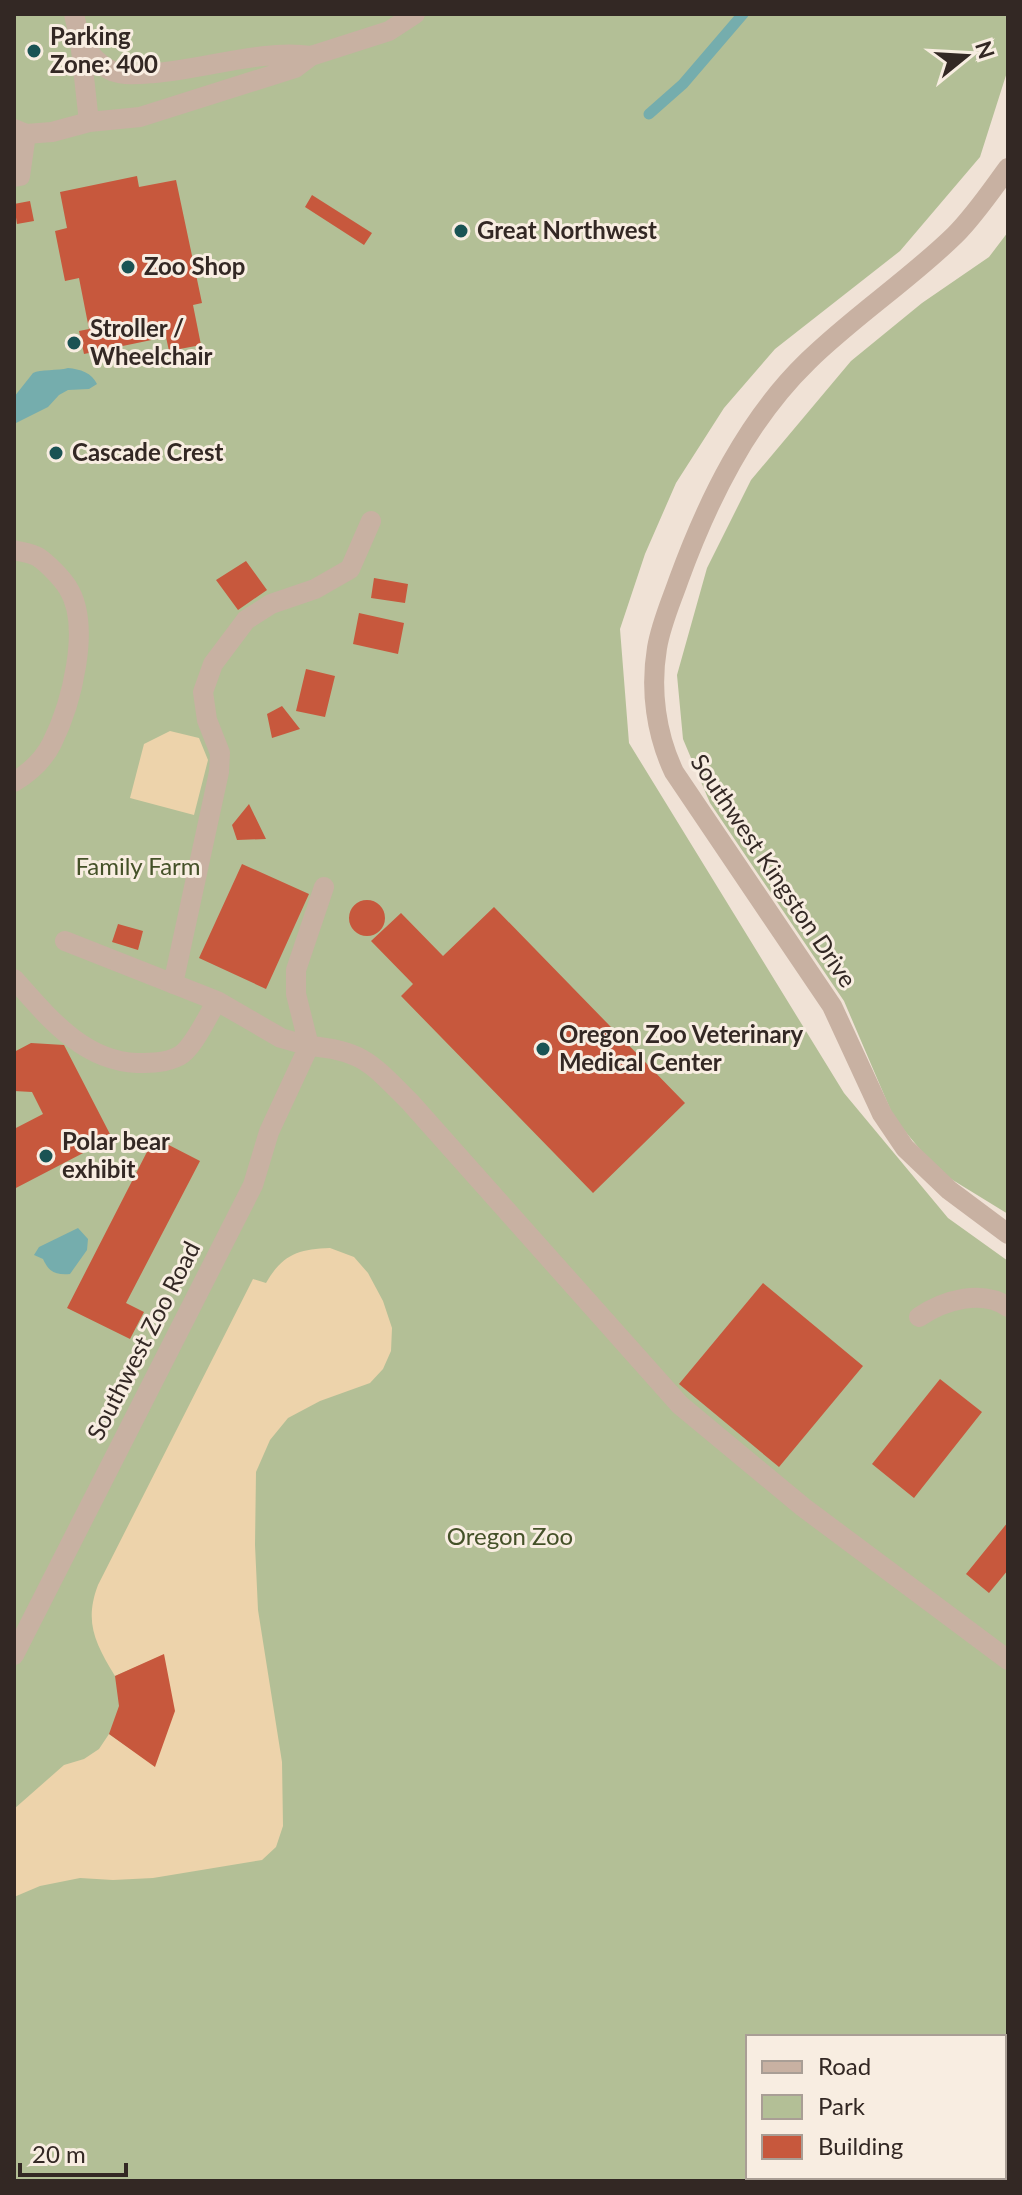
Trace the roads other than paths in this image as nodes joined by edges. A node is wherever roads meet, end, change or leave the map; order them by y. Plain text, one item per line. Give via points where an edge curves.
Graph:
1 (74, 14) edge
2 (415, 14) edge
3 (80, 41) junction
4 (311, 56) junction
5 (89, 122) junction
6 (20, 132) edge
7 (1008, 168) edge
8 (14, 177) edge
9 (371, 521) dead end
10 (14, 550) edge
11 (14, 782) edge
12 (324, 887) dead end
13 (65, 941) dead end
14 (14, 979) edge
15 (173, 984) junction
16 (217, 1001) junction
17 (309, 1046) junction
18 (1008, 1234) edge
19 (1008, 1307) edge
20 (919, 1317) dead end
21 (14, 1655) edge
22 (1008, 1660) edge

1 - 3 street
2 - 4 street via 389,31
3 - 4 street via 97,61 132,75 288,52
3 - 5 street
4 - 5 street via 295,68 140,117
5 - 6 street via 52,132
6 - 8 street via 20,176
7 - 18 street, Southwest Kingston Drive via 956,234 808,361 773,399 720,484 690,548 662,626 655,676 659,730 674,772 832,1006 882,1114 905,1148 949,1190
9 - 15 street via 350,569 246,620 204,683 207,720 220,753 219,772
10 - 11 street via 37,556 68,588 79,637 77,661 51,744 28,774
12 - 17 street via 296,970 296,994
13 - 15 street
14 - 16 street via 71,1038 119,1063 154,1064 181,1056
15 - 16 street
16 - 17 street via 281,1038
17 - 21 street, Southwest Zoo Road via 269,1132 253,1185
17 - 22 street via 339,1048 371,1063 680,1405 803,1507
19 - 20 street via 997,1299 962,1299 936,1305

